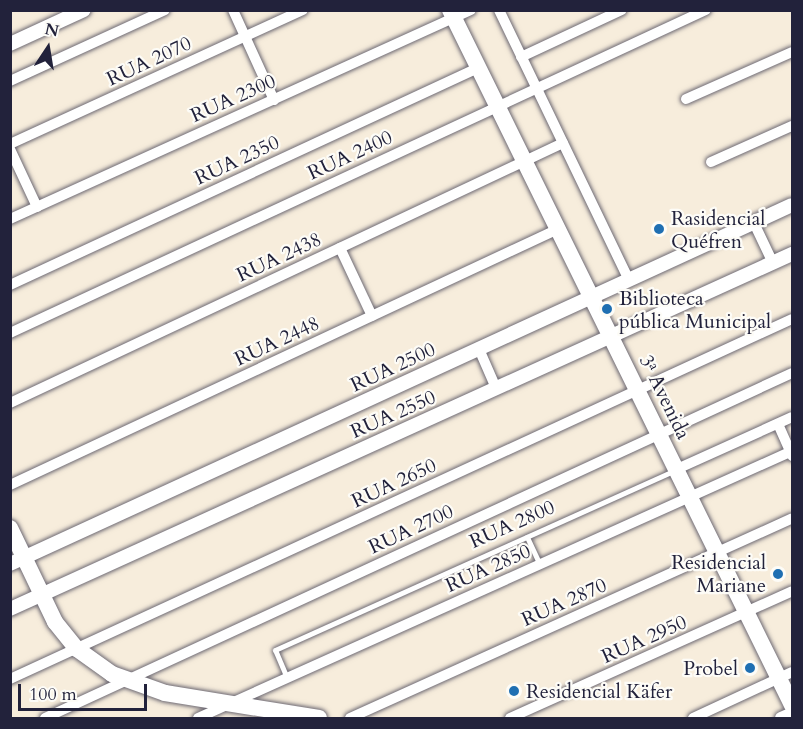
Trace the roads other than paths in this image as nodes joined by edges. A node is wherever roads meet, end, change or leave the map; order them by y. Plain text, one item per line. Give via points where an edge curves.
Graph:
1 (165, 10) edge
2 (233, 10) edge
3 (303, 10) edge
4 (471, 10) edge
5 (499, 10) edge
6 (622, 10) edge
7 (706, 10) edge
8 (84, 11) edge
9 (452, 14) edge
10 (246, 37) junction
11 (10, 44) edge
12 (792, 52) edge
13 (521, 57) junction
14 (478, 68) junction
15 (10, 81) edge
16 (537, 89) junction
17 (686, 99) dead end
18 (274, 100) junction
19 (498, 107) junction
20 (792, 126) edge
21 (562, 143) junction
22 (10, 144) edge
23 (10, 149) edge
24 (524, 161) junction
25 (711, 162) dead end
26 (792, 205) edge
27 (37, 207) junction
28 (10, 219) edge
29 (754, 223) junction
30 (558, 229) junction
31 (340, 248) junction
32 (792, 254) edge
33 (773, 263) junction
34 (629, 280) junction
35 (10, 285) edge
36 (592, 297) junction
37 (372, 316) junction
38 (792, 319) edge
39 (10, 333) edge
40 (611, 336) junction
41 (478, 349) junction
42 (792, 373) edge
43 (496, 388) junction
44 (638, 390) junction
45 (10, 403) edge
46 (792, 417) edge
47 (778, 424) junction
48 (660, 435) junction
49 (792, 453) edge
50 (677, 469) junction
51 (10, 484) edge
52 (691, 497) junction
53 (792, 518) edge
54 (10, 528) edge
55 (527, 537) junction
56 (718, 552) junction
57 (17, 561) edge
58 (540, 565) junction
59 (792, 591) edge
60 (40, 595) junction
61 (10, 609) edge
62 (747, 612) junction
63 (77, 648) junction
64 (786, 675) edge
65 (287, 678) junction
66 (10, 679) edge
67 (126, 681) junction
68 (230, 704) junction
69 (792, 705) edge
70 (792, 713) edge
71 (45, 718) edge
72 (198, 718) edge
73 (319, 718) edge
74 (350, 718) edge
75 (510, 718) edge
76 (693, 718) edge
77 (781, 718) edge

1 - 15 street
2 - 10 street
3 - 10 street, RUA 2070
4 - 9 street, RUA 2300
5 - 13 street
6 - 13 street
7 - 16 street, RUA 2400
8 - 11 main road
9 - 14 main road, 3ª Avenida
9 - 18 street, RUA 2300
10 - 18 street
10 - 22 street, RUA 2070
12 - 17 street
13 - 16 street
14 - 19 main road, 3ª Avenida
14 - 35 street, RUA 2350
16 - 19 street, RUA 2400
16 - 21 street
18 - 27 street, RUA 2300
19 - 24 main road, 3ª Avenida
19 - 39 street, RUA 2400
20 - 25 street
21 - 24 street, RUA 2438
21 - 34 street
23 - 27 street
24 - 30 main road, 3ª Avenida
24 - 31 street, RUA 2438
26 - 29 main road, RUA 2500
27 - 28 street, RUA 2300
29 - 33 street
29 - 34 main road, RUA 2500
30 - 36 main road, 3ª Avenida
30 - 37 street, RUA 2448
31 - 37 street
31 - 45 street, RUA 2438
32 - 33 main road, RUA 2550
33 - 40 main road, RUA 2550
34 - 36 main road, RUA 2500
36 - 40 main road, 3ª Avenida
36 - 41 main road, RUA 2500
37 - 51 street, RUA 2448
38 - 44 street, RUA 2650
40 - 43 main road, RUA 2550
40 - 44 main road, 3ª Avenida
41 - 43 street
41 - 57 main road, RUA 2500
42 - 48 street, RUA 2700
43 - 60 main road, RUA 2550
44 - 48 main road, 3ª Avenida
44 - 63 street, RUA 2650
46 - 47 street, RUA 2800
47 - 49 street
47 - 50 street, RUA 2800
48 - 50 main road, 3ª Avenida
48 - 67 street, RUA 2700
49 - 52 street, RUA 2850
50 - 52 main road, 3ª Avenida
50 - 55 lane, RUA 2800
52 - 56 main road, 3ª Avenida
52 - 58 street, RUA 2850
53 - 56 street, RUA 2870
54 - 57 main road
55 - 58 lane
55 - 65 lane, RUA 2800 via 275,650
56 - 62 main road, 3ª Avenida
56 - 74 street, RUA 2870
57 - 60 main road
58 - 65 street, RUA 2850
59 - 62 street, RUA 2950
60 - 61 main road, RUA 2550
60 - 63 main road
62 - 64 main road, 3ª Avenida
62 - 75 street, RUA 2950
63 - 66 street, RUA 2650
63 - 67 main road
64 - 69 main road, 3ª Avenida
64 - 76 street
65 - 68 street, RUA 2850
67 - 68 main road
67 - 71 street, RUA 2700
68 - 72 street, RUA 2850
68 - 73 main road
70 - 77 street

